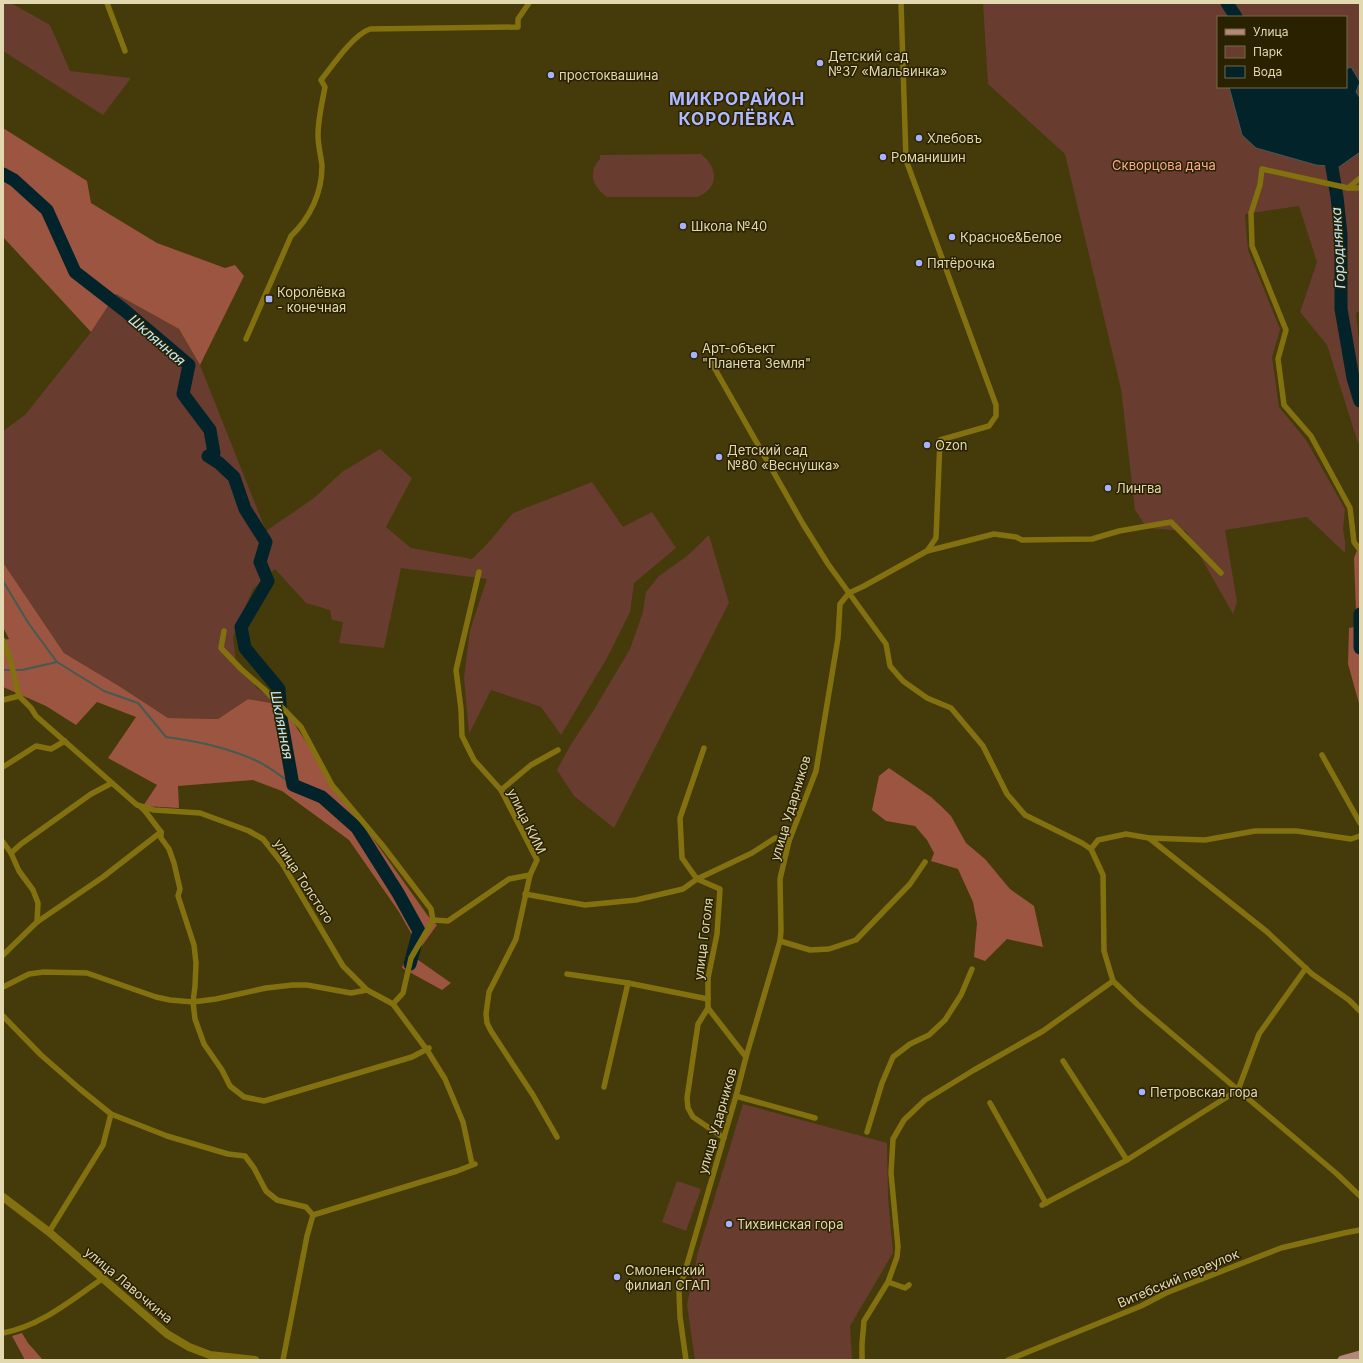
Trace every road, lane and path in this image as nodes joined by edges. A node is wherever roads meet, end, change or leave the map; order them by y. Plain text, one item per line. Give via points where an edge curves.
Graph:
1 (107, 3) edge
2 (529, 3) edge
3 (901, 3) edge
4 (125, 51) dead end
5 (1360, 178) edge
6 (1348, 188) junction
7 (1360, 188) edge
8 (246, 339) dead end
9 (711, 362) dead end
10 (1360, 550) edge
11 (927, 551) junction
12 (479, 572) dead end
13 (1221, 573) dead end
14 (849, 593) junction
15 (224, 631) dead end
16 (3, 640) edge
17 (19, 696) junction
18 (3, 700) edge
19 (65, 741) junction
20 (704, 748) dead end
21 (558, 750) dead end
22 (1322, 755) dead end
23 (3, 767) edge
24 (112, 783) junction
25 (501, 790) junction
26 (137, 805) junction
27 (1360, 823) edge
28 (160, 832) junction
29 (1360, 836) edge
30 (1149, 838) junction
31 (789, 841) junction
32 (3, 842) edge
33 (1092, 849) junction
34 (11, 853) junction
35 (925, 862) dead end
36 (530, 875) junction
37 (697, 880) junction
38 (525, 894) junction
39 (432, 920) junction
40 (37, 922) junction
41 (780, 941) junction
42 (3, 955) edge
43 (1306, 968) junction
44 (972, 969) dead end
45 (568, 974) dead end
46 (1113, 981) junction
47 (628, 983) junction
48 (3, 987) edge
49 (367, 990) junction
50 (708, 999) junction
51 (192, 1002) junction
52 (393, 1004) junction
53 (708, 1008) junction
54 (1360, 1012) edge
55 (3, 1016) edge
56 (428, 1049) junction
57 (746, 1057) junction
58 (1063, 1061) dead end
59 (604, 1087) dead end
60 (1238, 1090) junction
61 (736, 1096) junction
62 (990, 1103) dead end
63 (111, 1114) junction
64 (815, 1118) dead end
65 (866, 1132) dead end
66 (557, 1137) dead end
67 (724, 1138) junction
68 (1127, 1160) junction
69 (1360, 1196) edge
70 (3, 1197) edge
71 (313, 1214) junction
72 (1360, 1230) edge
73 (49, 1232) junction
74 (102, 1279) junction
75 (888, 1282) junction
76 (909, 1285) dead end
77 (3, 1333) edge
78 (1360, 1355) edge
79 (209, 1358) edge
80 (255, 1360) edge
81 (283, 1360) edge
82 (686, 1360) edge
83 (862, 1360) edge
84 (1008, 1360) edge
85 (1342, 1360) edge

1 - 4 street
2 - 8 street via 518,19 518,27 370,29 363,31 350,44 320,80 325,87 318,128 322,164 318,196 300,228 291,236
3 - 11 street via 906,160 996,405 996,416 989,426 940,440 936,538
5 - 6 street
6 - 7 street
6 - 10 street via 1262,169 1251,213 1252,246 1286,330 1278,359 1284,405 1311,436 1350,508 1354,542
9 - 14 street via 803,524
11 - 13 street via 994,534 1022,540 1092,539 1119,531 1171,522
11 - 14 street
12 - 25 street, улица КИМ via 456,670 462,736 474,760
14 - 31 street, улица Ударников via 840,604 838,638 816,771
14 - 33 street via 886,644 890,666 903,681 927,698 951,708 983,746 1007,794 1025,815
15 - 39 street via 221,648 302,727 332,785 431,909
16 - 17 street, улица Толстого
17 - 18 street
17 - 19 street, улица Толстого via 36,716
19 - 23 street via 51,750 36,746
19 - 24 street, улица Толстого
20 - 37 street via 680,818 682,858
21 - 25 street via 531,765
22 - 27 street
24 - 26 street, улица Толстого
24 - 34 street via 90,794
25 - 36 street, улица КИМ via 537,860
26 - 28 street via 145,811
26 - 49 street, улица Толстого via 154,810 200,813 249,830 263,839 282,863 343,966
28 - 40 street via 103,877
28 - 51 street via 174,863 180,889 178,896 194,945 196,963
29 - 30 street via 1351,839 1297,831 1255,831 1205,840
30 - 33 street via 1126,834 1098,840
30 - 43 street via 1266,931
31 - 37 street via 775,838 752,853
31 - 41 street, улица Ударников via 780,880
32 - 34 street
33 - 46 street via 1103,875 1104,951
34 - 40 street via 38,903
35 - 41 street via 910,884 856,940 829,949 810,950
36 - 38 street, улица КИМ
36 - 39 street via 509,879 448,921
37 - 38 street via 683,889 636,900 585,905
37 - 50 street, улица Гоголя via 720,889 717,934 708,978
38 - 66 street, улица КИМ via 516,939 489,992 487,1023
39 - 52 street via 411,958 403,993
40 - 42 street
41 - 57 street, улица Ударников
43 - 54 street via 1349,1000
43 - 60 street via 1259,1034
44 - 65 street via 961,995 945,1020 929,1035 910,1044 893,1057
45 - 47 street
46 - 60 street
46 - 75 street via 1043,1031 925,1100 904,1120 893,1139 892,1173 898,1257
47 - 50 street
47 - 59 street
48 - 51 street via 29,974 87,973 156,997
49 - 51 street via 351,993 307,985 292,985 266,988 216,1000
49 - 52 street, улица Толстого
50 - 53 street, улица Гоголя
51 - 56 street via 204,1044 230,1086 244,1096 264,1101 412,1057
52 - 56 street, улица Толстого
53 - 57 street
53 - 67 street via 698,1024 687,1098 688,1108 693,1117
55 - 63 street via 52,1065
56 - 71 street, улица Толстого via 445,1079 463,1122 473,1164
57 - 61 street, улица Ударников
58 - 68 street
60 - 68 street
60 - 69 street
61 - 64 street
61 - 67 street, улица Ударников
62 - 68 street via 1044,1204
63 - 71 street via 167,1136 228,1154 245,1156 266,1192 277,1200 306,1207
63 - 73 street via 103,1145
67 - 82 street, улица Ударников via 679,1292
70 - 73 main road, улица Лавочкина
71 - 81 street
72 - 84 street, Витебский переулок via 1281,1248 1166,1293 1141,1306
73 - 74 main road, улица Лавочкина
74 - 77 street via 32,1324
74 - 79 main road, улица Лавочкина via 167,1334
75 - 76 street via 905,1288
75 - 83 street via 864,1321
78 - 85 main road
79 - 80 main road, улица Лавочкина

